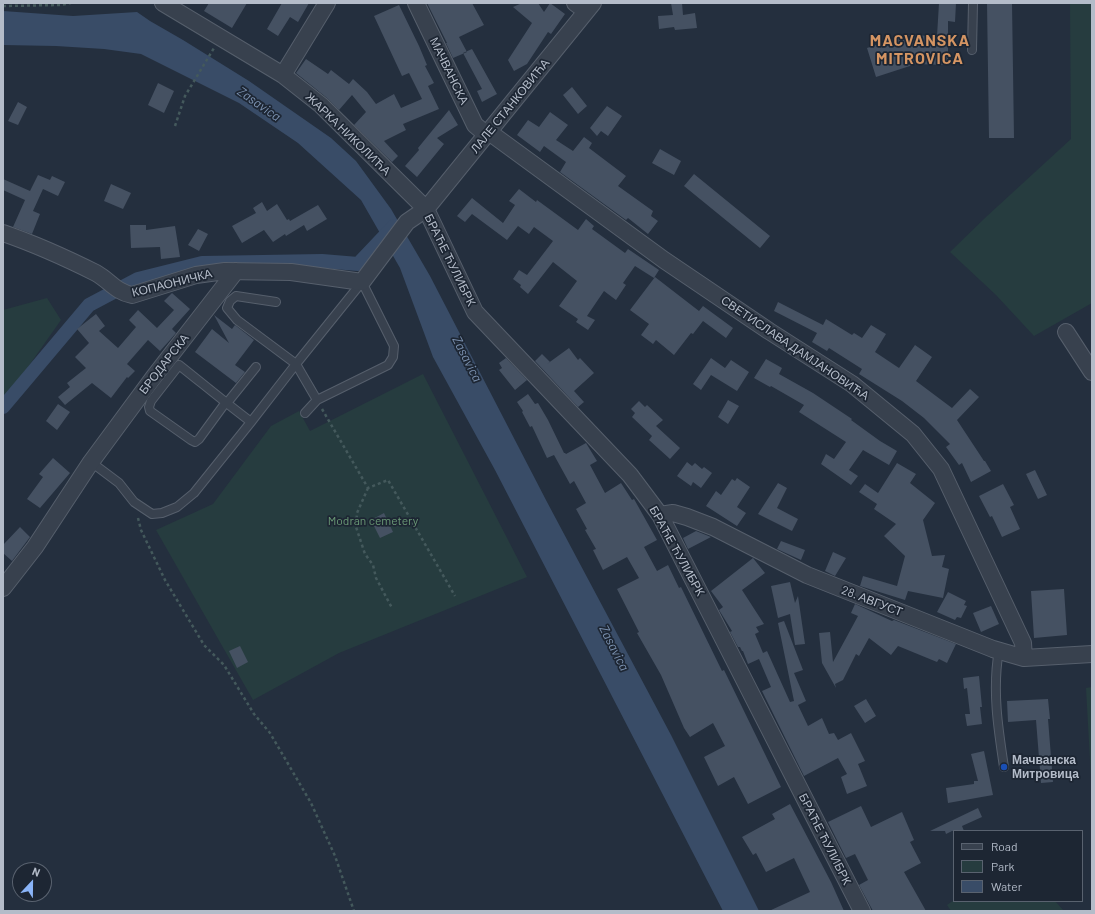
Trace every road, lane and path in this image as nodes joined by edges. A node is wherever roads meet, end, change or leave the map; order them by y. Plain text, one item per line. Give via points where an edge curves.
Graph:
1 (71, 3) edge
2 (163, 3) edge
3 (327, 3) edge
4 (416, 3) edge
5 (973, 3) edge
6 (3, 6) edge
7 (585, 6) edge
8 (972, 50) dead end
9 (211, 54) dead end
10 (283, 75) junction
11 (175, 126) dead end
12 (488, 134) junction
13 (426, 210) junction
14 (3, 233) edge
15 (236, 271) junction
16 (362, 282) junction
17 (276, 302) dead end
18 (1066, 332) dead end
19 (296, 364) junction
20 (256, 367) dead end
21 (1092, 372) edge
22 (317, 400) junction
23 (227, 403) junction
24 (305, 413) dead end
25 (251, 422) junction
26 (91, 462) junction
27 (368, 488) junction
28 (134, 502) junction
29 (660, 515) junction
30 (3, 588) edge
31 (455, 596) dead end
32 (392, 608) dead end
33 (999, 650) junction
34 (1092, 654) edge
35 (1024, 658) junction
36 (1004, 766) dead end
37 (354, 911) edge
38 (862, 911) edge

1 - 6 path
2 - 10 street, ЖАРКА НИКОЛИЋА
3 - 10 street
4 - 12 street, МАЧВАНСКА via 475,125
5 - 8 lane
7 - 12 street, ЛАЛЕ СТАНКОВИЋА
9 - 11 path via 185,96
10 - 13 street, ЖАРКА НИКОЛИЋА via 321,105
12 - 13 street, ЛАЛЕ СТАНКОВИЋА
12 - 35 street, СВЕТИСЛАВА ДАМЈАНОВИЋА via 664,260 852,384 913,434 942,469 1023,642
13 - 16 street, ЛАЛЕ СТАНКОВИЋА via 407,222
13 - 29 street, БРАЋЕ ЋУЛИБРК via 475,312 630,476
14 - 15 street, КОПАОНИЧКА via 98,274 124,294 132,295 196,275
15 - 16 street via 291,272
15 - 26 street, БРОДАРСКА via 152,378
16 - 19 lane
16 - 22 lane via 394,346 394,357 388,365
17 - 19 lane via 236,296 227,308 237,320
18 - 21 street
19 - 22 lane
19 - 25 lane
20 - 23 lane
22 - 24 lane
22 - 27 path
23 - 23 lane via 179,365 149,407 150,411 195,442
23 - 25 lane
25 - 28 lane via 194,493 177,507 152,514
26 - 28 lane via 119,483
26 - 30 street, БРОДАРСКА via 35,547
27 - 31 path via 388,480
27 - 32 path via 357,512 356,527 365,554 373,565 376,578
28 - 37 path via 141,530 165,580 204,645 224,665 254,714 270,733 310,803 335,856
29 - 33 street, 28. АВГУСТ via 673,513 713,527 807,575
29 - 38 street, БРАЋЕ ЋУЛИБРК
33 - 35 street, 28. АВГУСТ
33 - 36 lane via 996,670 997,724
34 - 35 street, 28. АВГУСТ

